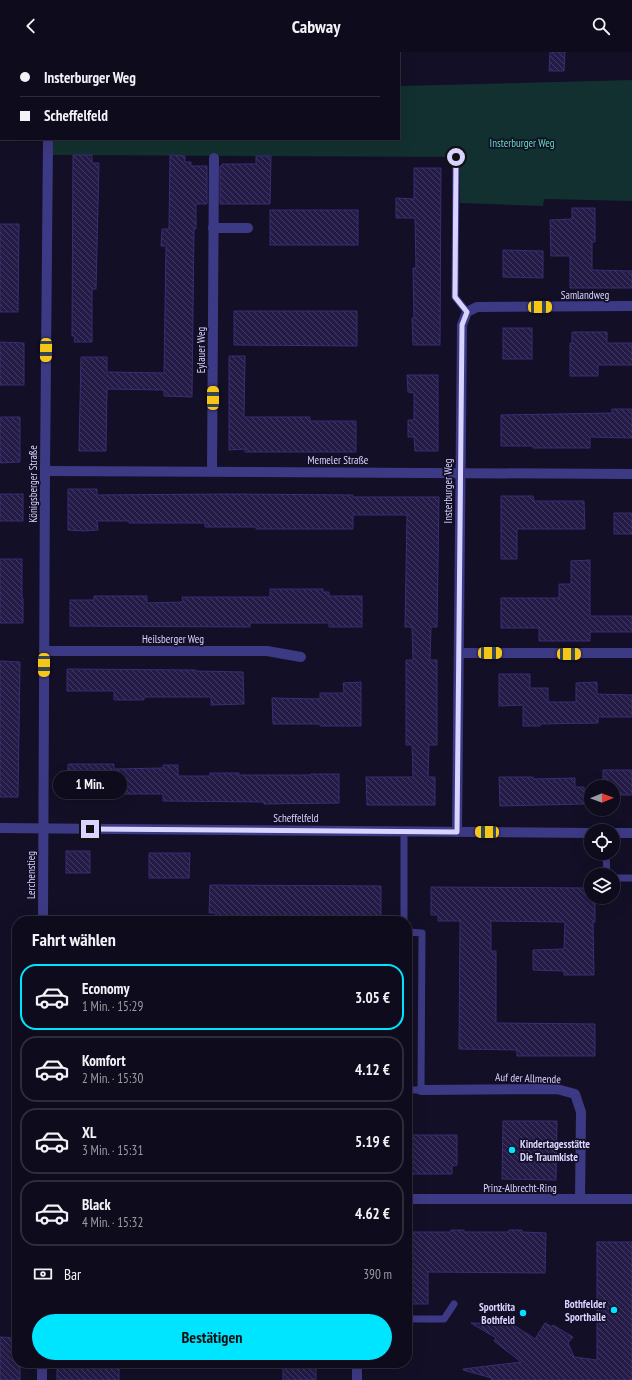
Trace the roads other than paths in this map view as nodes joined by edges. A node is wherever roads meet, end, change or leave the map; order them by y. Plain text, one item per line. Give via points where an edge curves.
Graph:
1 (48, 140) edge
2 (456, 157) dead end
3 (214, 158) dead end
4 (213, 228) junction
5 (248, 228) dead end
6 (632, 306) edge
7 (467, 312) junction
8 (45, 471) junction
9 (212, 471) junction
10 (461, 472) junction
11 (632, 474) edge
12 (44, 651) junction
13 (459, 653) junction
14 (632, 653) edge
15 (302, 657) dead end
16 (0, 828) edge
17 (44, 828) junction
18 (404, 831) junction
19 (457, 832) junction
20 (584, 833) edge
21 (620, 833) edge
22 (632, 833) edge
23 (620, 878) edge
24 (632, 878) edge
25 (43, 916) edge
26 (404, 916) edge
27 (412, 932) edge
28 (412, 1090) edge
29 (421, 1090) junction
30 (412, 1199) edge
31 (580, 1199) junction
32 (632, 1199) edge
33 (454, 1304) dead end
34 (412, 1319) edge
35 (42, 1368) edge
36 (357, 1368) edge
37 (42, 1380) edge
38 (357, 1380) edge

1 - 8 street, Königsberger Straße
2 - 7 lane via 455,297
3 - 4 street, Eylauer Weg
4 - 5 street
4 - 9 street, Eylauer Weg
6 - 7 street, Samlandweg via 476,307
7 - 10 street, Insterburger Weg via 462,325
8 - 9 street, Memeler Straße
8 - 12 street, Königsberger Straße
9 - 10 street, Memeler Straße
10 - 11 street, Memeler Straße
10 - 13 street, Insterburger Weg
12 - 15 street, Heilsberger Weg via 267,651
12 - 17 street, Königsberger Straße
13 - 14 street
13 - 19 street, Insterburger Weg
16 - 17 street, Scheffelfeld
17 - 18 street, Scheffelfeld
17 - 25 street, Lerchenstieg
18 - 19 street, Scheffelfeld
18 - 26 lane
19 - 20 street, Scheffelfeld
21 - 22 street
23 - 24 lane
27 - 29 lane via 422,933
28 - 29 lane, Auf der Allmende
29 - 31 street, Auf der Allmende via 557,1089 576,1094 581,1112
30 - 31 street, Prinz-Albrecht-Ring
31 - 32 street, Prinz-Albrecht-Ring
33 - 34 lane via 444,1319
35 - 37 street
36 - 38 street

